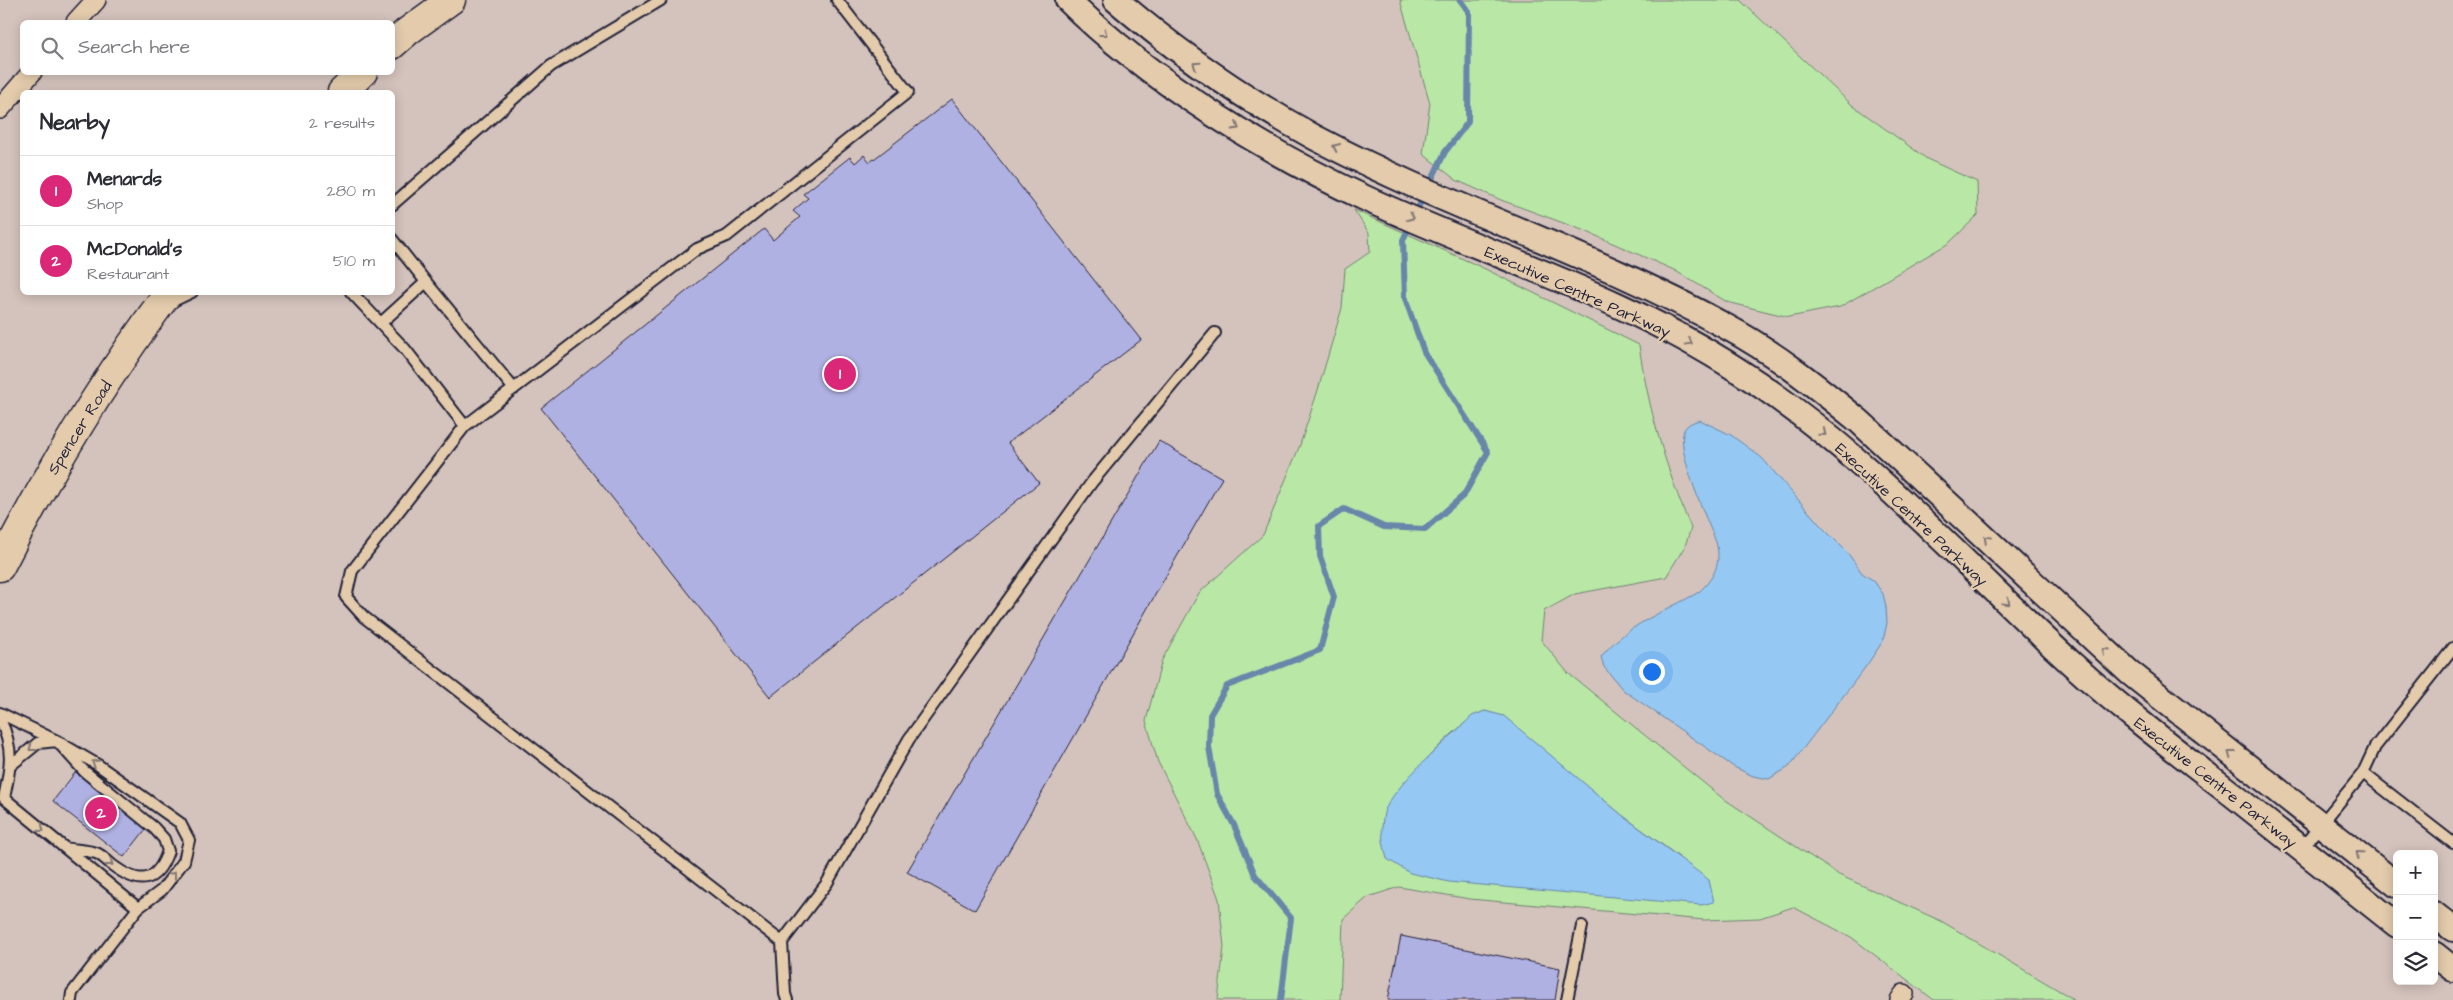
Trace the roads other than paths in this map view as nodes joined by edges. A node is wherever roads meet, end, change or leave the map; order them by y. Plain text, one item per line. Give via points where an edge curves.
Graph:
1 (96, 0) edge
2 (451, 0) edge
3 (661, 0) edge
4 (837, 0) edge
5 (1068, 0) edge
6 (1116, 0) edge
7 (78, 20) edge
8 (395, 42) edge
9 (29, 75) edge
10 (360, 75) edge
11 (344, 90) edge
12 (0, 109) edge
13 (395, 201) edge
14 (395, 243) edge
15 (426, 282) junction
16 (182, 295) edge
17 (354, 295) edge
18 (163, 301) edge
19 (381, 323) junction
20 (1215, 333) dead end
21 (514, 389) junction
22 (465, 426) junction
23 (0, 567) edge
24 (2453, 648) edge
25 (0, 713) edge
26 (0, 719) edge
27 (57, 740) junction
28 (11, 765) junction
29 (2363, 773) junction
30 (2322, 825) junction
31 (2453, 843) edge
32 (65, 848) junction
33 (2301, 849) junction
34 (148, 879) junction
35 (2393, 882) edge
36 (148, 900) junction
37 (138, 908) junction
38 (2393, 922) edge
39 (1582, 926) dead end
40 (782, 942) junction
41 (2438, 957) edge
42 (2453, 969) edge
43 (71, 1000) edge
44 (787, 1000) edge
45 (1567, 1000) edge

1 - 7 street
2 - 8 main road
3 - 13 lane via 552,66
4 - 21 lane via 908,92 727,236 697,249
5 -> 33 street, Executive Centre Parkway via 1155,73 1226,121 1293,160 1366,198 1662,327 1736,368 1789,404 1885,484 2130,715
30 -> 6 street, Executive Centre Parkway via 2129,672 1944,498 1811,382 1727,327 1665,294 1479,214 1316,138 1190,60
9 - 12 street
10 - 11 main road
14 - 15 lane
15 - 19 lane
15 - 21 lane
16 - 18 lane
17 - 19 lane
18 - 23 main road, Spencer Road via 66,445
19 - 22 lane
20 - 40 lane via 1092,482 909,739 827,883
21 - 22 lane
22 - 40 lane via 352,571 346,597 364,617
24 - 29 lane via 2375,747
25 - 27 lane
26 - 28 lane via 7,734
27 -> 28 lane via 38,743
27 - 34 lane via 84,771 164,839 168,850 164,862
36 -> 27 lane via 162,890 184,861 189,840 180,823
28 -> 32 lane via 4,798
29 - 30 lane
29 - 31 lane
30 - 33 lane
35 -> 30 street, Executive Centre Parkway
32 -> 34 lane via 97,853 123,873 138,880
32 - 37 lane
33 - 38 street, Executive Centre Parkway
34 - 36 lane
36 - 37 lane
37 - 43 lane via 72,993
39 - 45 lane
40 - 44 lane
41 - 42 street

